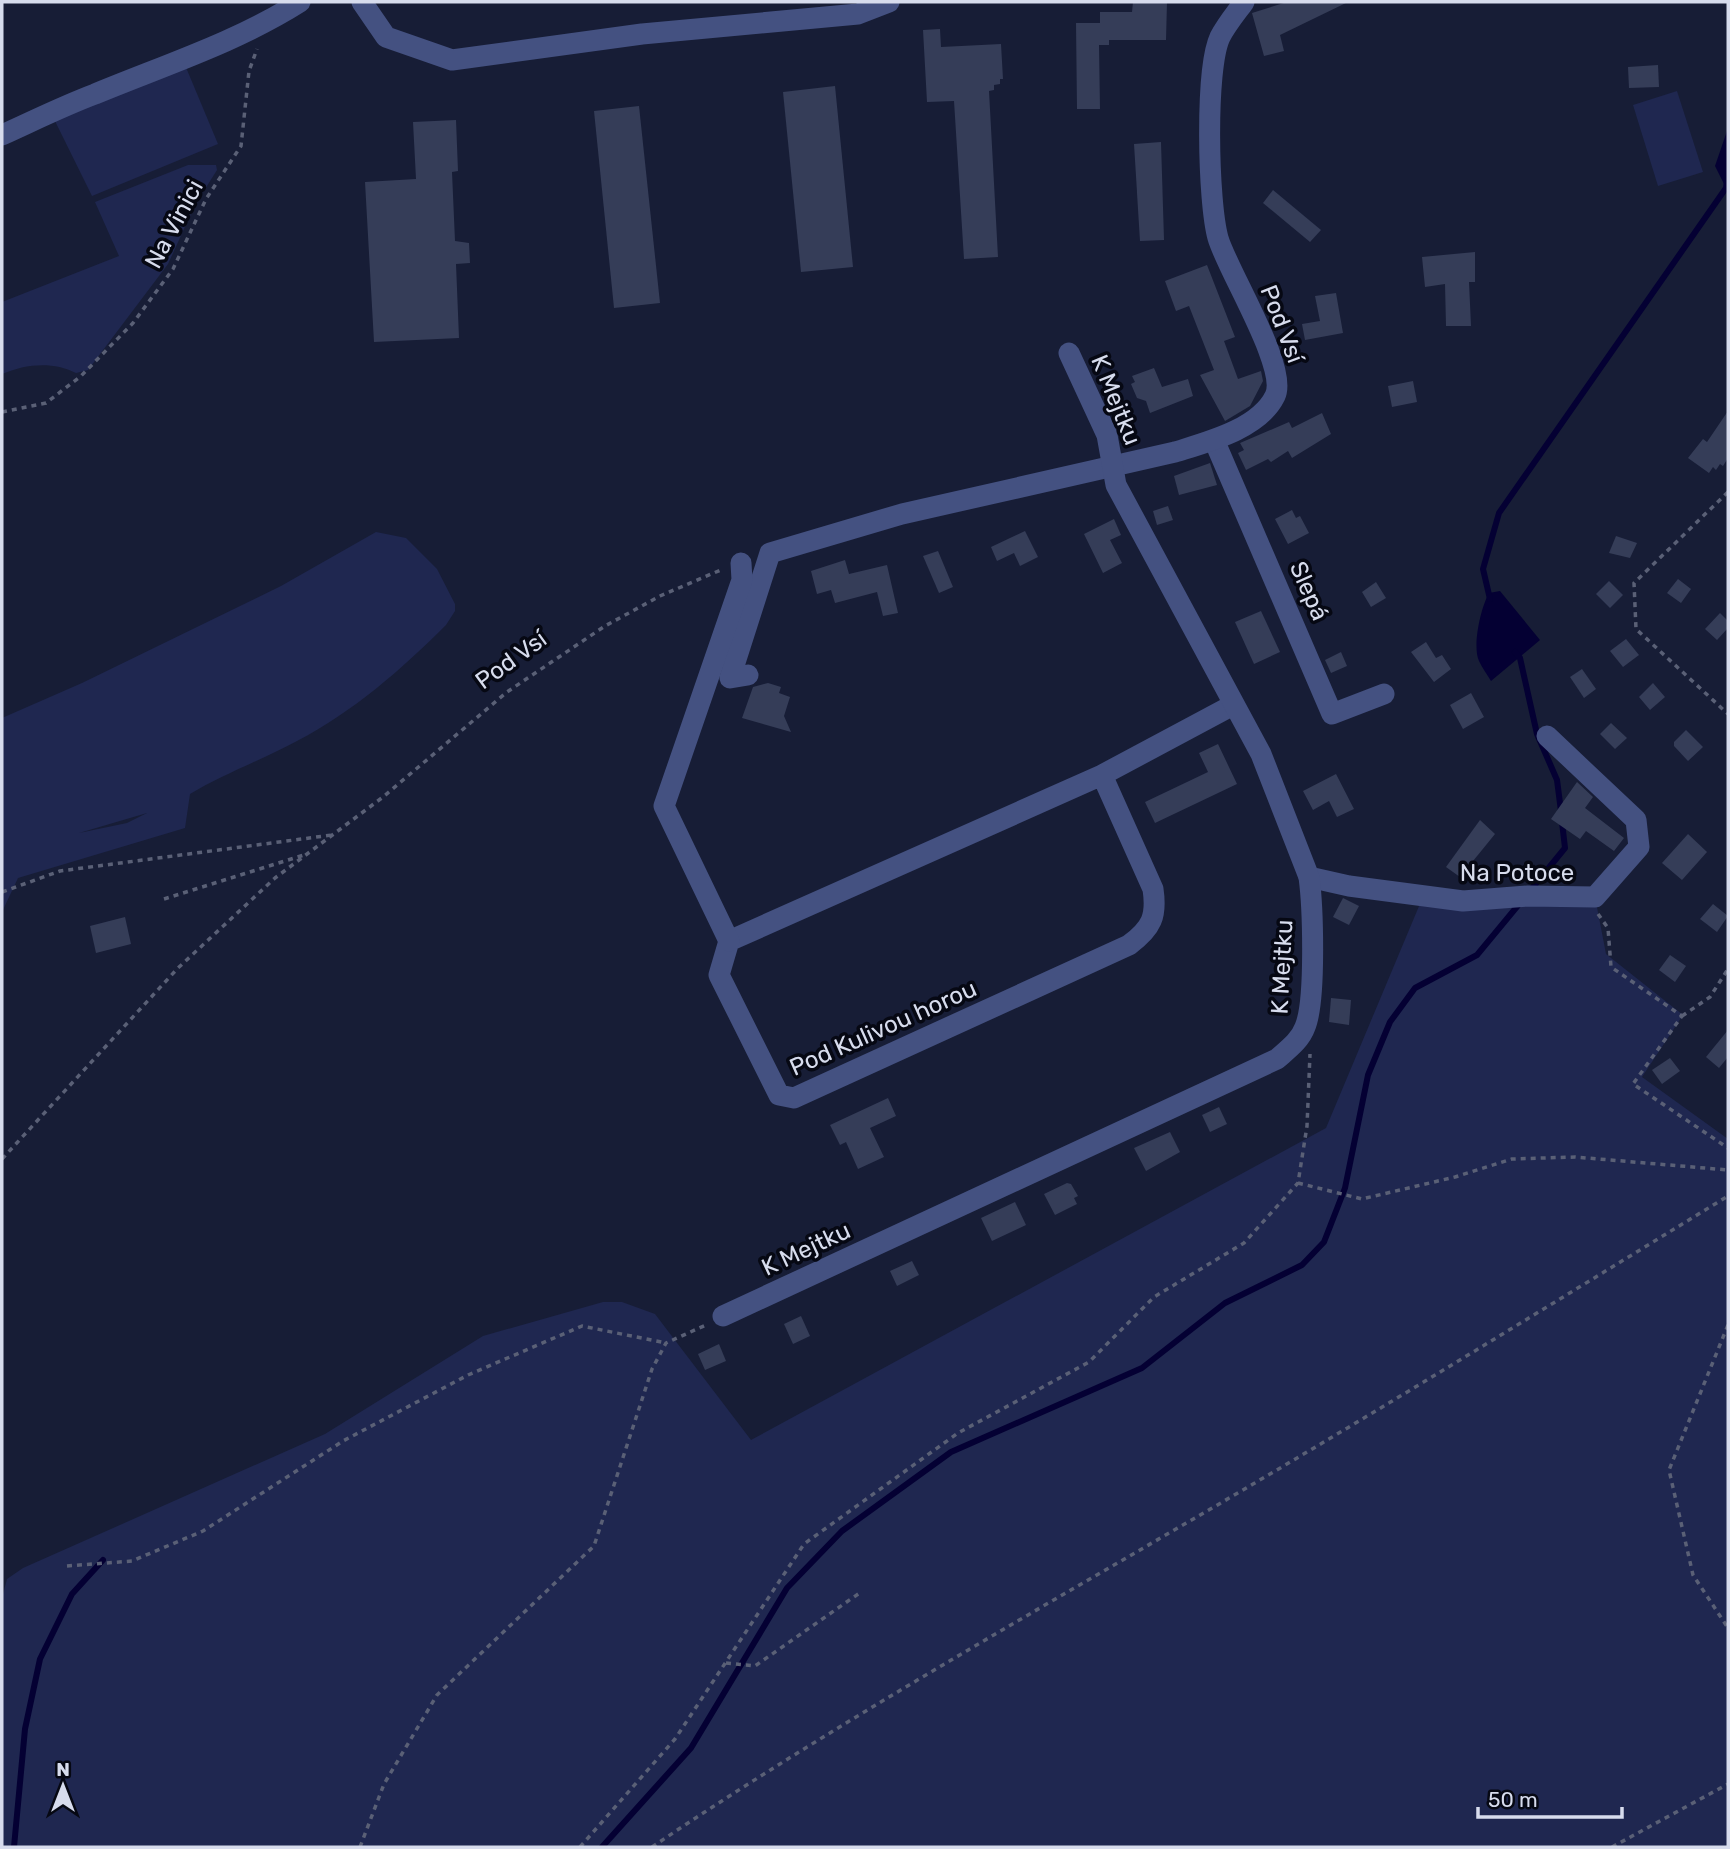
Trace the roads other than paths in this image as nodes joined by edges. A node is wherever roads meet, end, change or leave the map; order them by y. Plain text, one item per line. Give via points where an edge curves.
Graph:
1 (300, 2) edge
2 (362, 2) edge
3 (889, 2) edge
4 (1244, 2) edge
5 (2, 135) edge
6 (1069, 353) dead end
7 (1214, 440) junction
8 (1114, 468) junction
9 (741, 563) road end
10 (747, 675) dead end
11 (1384, 694) dead end
12 (1233, 705) junction
13 (1547, 736) dead end
14 (1102, 775) junction
15 (1309, 877) junction
16 (729, 941) junction
17 (723, 1317) road end

1 - 5 street via 268,23
2 - 3 street via 386,37 452,60 642,34 858,14
4 - 7 street, Pod Vsí via 1219,38 1213,67 1213,218 1228,265 1260,327 1276,374 1277,394 1248,422
6 - 8 street, K Mejtku via 1107,435
7 - 8 street, Pod Vsí
7 - 11 street, Slepá via 1332,714
8 - 10 street, Pod Vsí via 902,514 770,553 730,678
8 - 12 street, K Mejtku via 1116,485
9 - 16 street via 742,580 664,806
12 - 14 street
12 - 15 street, K Mejtku via 1261,754
13 - 15 street, Na Potoce via 1636,820 1639,828 1639,847 1599,894 1464,901
14 - 16 street
14 - 16 street, Pod Kulivou horou via 1153,889 1153,923 1140,937 794,1098 779,1095 719,975
15 - 17 street, K Mejtku via 1310,1009 1305,1028 1276,1059

